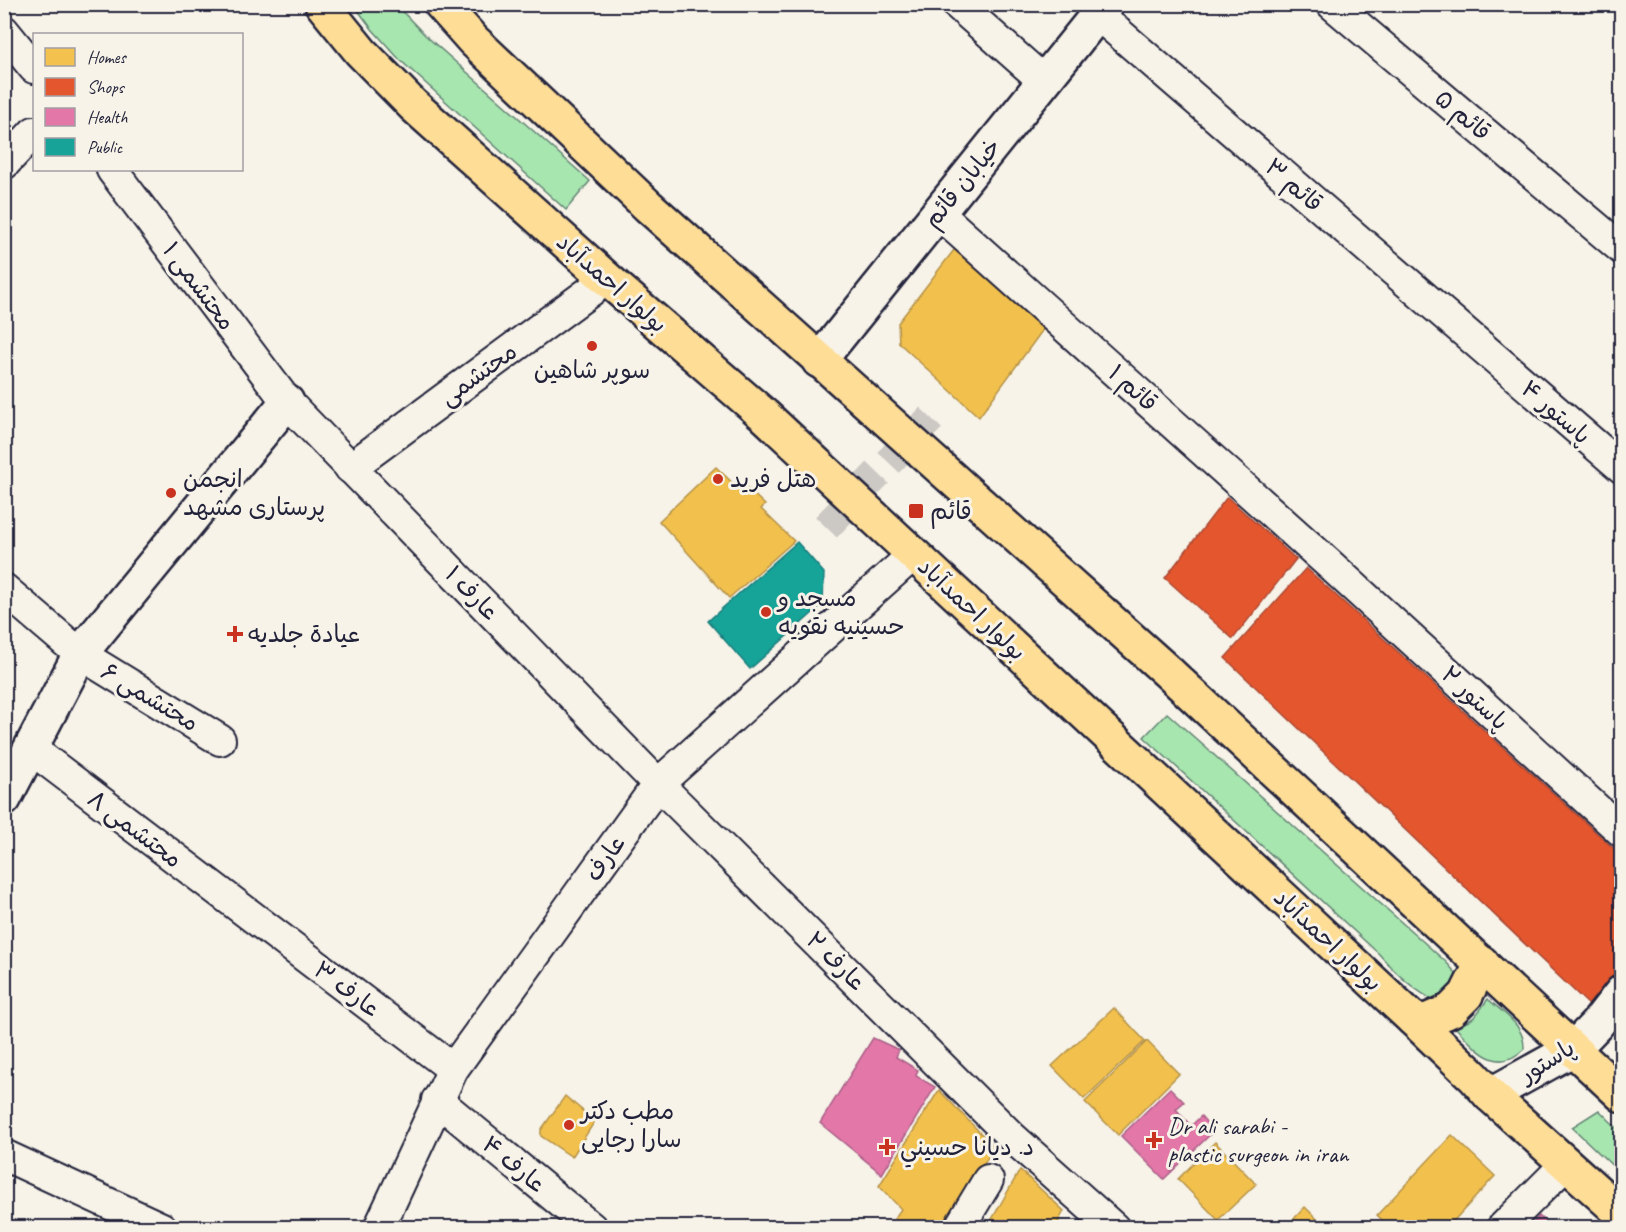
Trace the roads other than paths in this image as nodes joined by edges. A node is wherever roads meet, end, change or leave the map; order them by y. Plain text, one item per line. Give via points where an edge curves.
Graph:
1 (322, 4) edge
2 (441, 4) edge
3 (957, 4) edge
4 (1332, 4) edge
5 (1102, 10) edge
6 (4, 32) edge
7 (33, 67) edge
8 (1044, 81) junction
9 (33, 133) edge
10 (4, 164) edge
11 (113, 171) edge
12 (938, 213) junction
13 (1622, 249) edge
14 (607, 279) junction
15 (1491, 356) joint
16 (819, 361) junction
17 (287, 402) junction
18 (350, 468) junction
19 (1622, 468) edge
20 (914, 554) junction
21 (1328, 563) joint
22 (4, 589) edge
23 (80, 654) junction
24 (220, 740) dead end
25 (30, 748) junction
26 (658, 784) junction
27 (4, 799) edge
28 (1622, 832) edge
29 (241, 909) joint
30 (1482, 963) junction
31 (1622, 992) edge
32 (1413, 1019) junction
33 (1574, 1049) junction
34 (453, 1069) junction
35 (1490, 1095) junction
36 (1622, 1095) edge
37 (437, 1100) junction
38 (4, 1155) edge
39 (1567, 1163) junction
40 (988, 1180) dead end
41 (1622, 1214) edge
42 (162, 1227) edge
43 (379, 1227) edge
44 (592, 1227) edge
45 (959, 1227) edge
46 (1114, 1227) edge
47 (1502, 1227) edge

1 - 14 main road, بولوار احمدآباد via 413,105
2 - 16 main road via 473,40 640,198
3 - 8 street
4 - 13 street, قائم ۵
5 - 8 street, خیابان قائم
5 - 15 street, قائم ۳
6 - 7 street
8 - 12 street, خیابان قائم
9 - 10 street
11 - 17 street, محتشمی ۱
12 - 16 street, خیابان قائم
12 - 21 street, قائم ۱
14 - 18 street, محتشمی
14 - 20 main road, بولوار احمدآباد via 764,415
15 - 19 street, پاستور ۴
16 - 30 main road via 1168,672
17 - 18 street, عارف ۱
17 - 23 street
18 - 26 street, عارف ۱
20 - 26 street, عارف
20 - 32 main road, بولوار احمدآباد
21 - 28 street, پاستور ۲
22 - 23 street, محتشمی ۶
23 - 24 street, محتشمی ۶
23 - 25 street
25 - 27 street
25 - 29 street, محتشمی ۸
26 - 34 street, عارف
26 - 46 street, عارف ۲ via 1013,1138
29 - 34 street, عارف ۳
30 - 32 main road via 1466,995 1451,1010 1426,1021
30 - 33 main road
31 - 33 street, پاستور
32 - 35 main road, بولوار احمدآباد
33 - 35 street, پاستور
33 - 36 main road
34 - 37 street, عارف
35 - 39 main road, بولوار احمدآباد
37 - 43 street, عارف
37 - 44 street, عارف ۴
38 - 42 street
39 - 41 main road, بولوار احمدآباد
39 - 47 street
40 - 45 street

